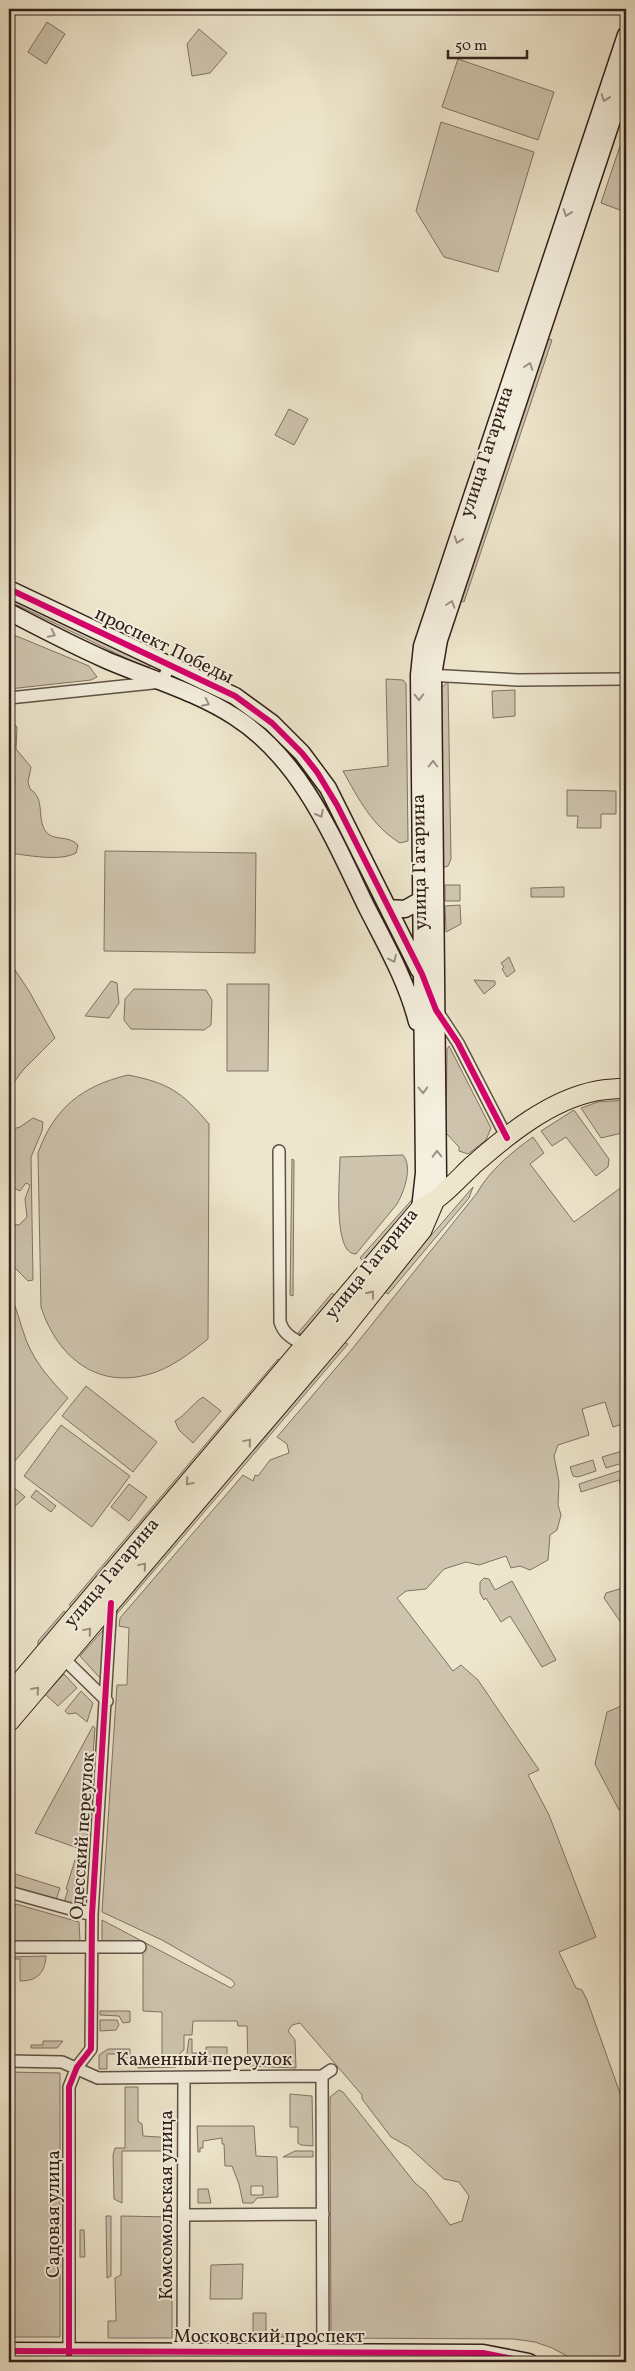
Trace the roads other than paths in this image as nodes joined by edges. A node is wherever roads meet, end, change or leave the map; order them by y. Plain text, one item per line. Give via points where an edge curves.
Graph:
1 (626, 35) edge
2 (626, 78) edge
3 (9, 589) edge
4 (9, 612) edge
5 (170, 664) junction
6 (426, 675) junction
7 (626, 679) edge
8 (162, 682) junction
9 (9, 698) edge
10 (421, 900) junction
11 (388, 908) junction
12 (436, 964) junction
13 (422, 974) junction
14 (402, 978) junction
15 (436, 1010) junction
16 (423, 1041) junction
17 (626, 1088) edge
18 (507, 1138) junction
19 (279, 1151) dead end
20 (427, 1206) junction
21 (304, 1346) junction
22 (319, 1358) junction
23 (111, 1603) junction
24 (58, 1652) junction
25 (9, 1695) edge
26 (107, 1701) junction
27 (9, 1722) edge
28 (9, 1892) edge
29 (92, 1914) junction
30 (9, 1947) edge
31 (91, 1947) junction
32 (140, 1947) dead end
33 (9, 2061) edge
34 (78, 2067) junction
35 (184, 2078) junction
36 (185, 2214) junction
37 (323, 2214) junction
38 (9, 2351) edge
39 (69, 2357) edge
40 (183, 2357) edge
41 (323, 2357) edge
42 (529, 2362) edge

1 -> 6 main road, улица Гагарина via 422,646
6 -> 2 main road, улица Гагарина
3 - 5 main road, проспект Победы
4 -> 8 main road, проспект Победы via 104,659
5 - 8 street
5 - 11 main road, проспект Победы via 235,696 272,723 302,753 328,788
6 - 7 street via 518,680
6 -> 10 main road, улица Гагарина
12 -> 6 main road, улица Гагарина
8 - 9 street
8 -> 14 main road, проспект Победы via 234,716 256,733 288,767 313,801
10 - 11 main road via 405,909
10 - 13 main road, улица Гагарина
11 - 13 main road, проспект Победы
12 - 13 main road
12 - 15 main road, улица Гагарина
13 - 14 main road via 409,982
13 - 15 main road, проспект Победы
13 - 16 main road, улица Гагарина
14 - 16 main road, проспект Победы
15 - 18 street via 458,1043
20 -> 15 main road, улица Гагарина via 438,1177
16 -> 20 main road, улица Гагарина
17 - 18 main road via 596,1091 570,1100 532,1120
18 - 20 main road
19 - 21 street via 280,1322 283,1332
20 - 21 main road, улица Гагарина
22 -> 20 main road, улица Гагарина via 422,1230
21 - 22 street
21 -> 24 main road, улица Гагарина
23 -> 22 main road, улица Гагарина
24 -> 23 main road, улица Гагарина
23 - 26 street, Одесский переулок
24 - 25 main road
24 - 26 street
27 -> 24 main road
26 - 29 street, Одесский переулок
28 - 29 street
29 - 31 street, Одесский переулок
30 - 31 street
31 - 32 street
31 - 34 street, Одесский переулок via 91,2049
33 - 34 street, Каменный переулок via 62,2062
34 - 35 street, Каменный переулок via 98,2078
34 - 39 street, Садовая улица via 69,2087
35 - 36 street, Комсомольская улица
35 - 37 street, Каменный переулок via 327,2073
36 - 37 street
36 - 40 street, Комсомольская улица
37 - 41 street
38 - 39 main road, Московский проспект
39 - 40 main road, Московский проспект
40 - 41 main road, Московский проспект
41 - 42 main road, Московский проспект via 483,2354

